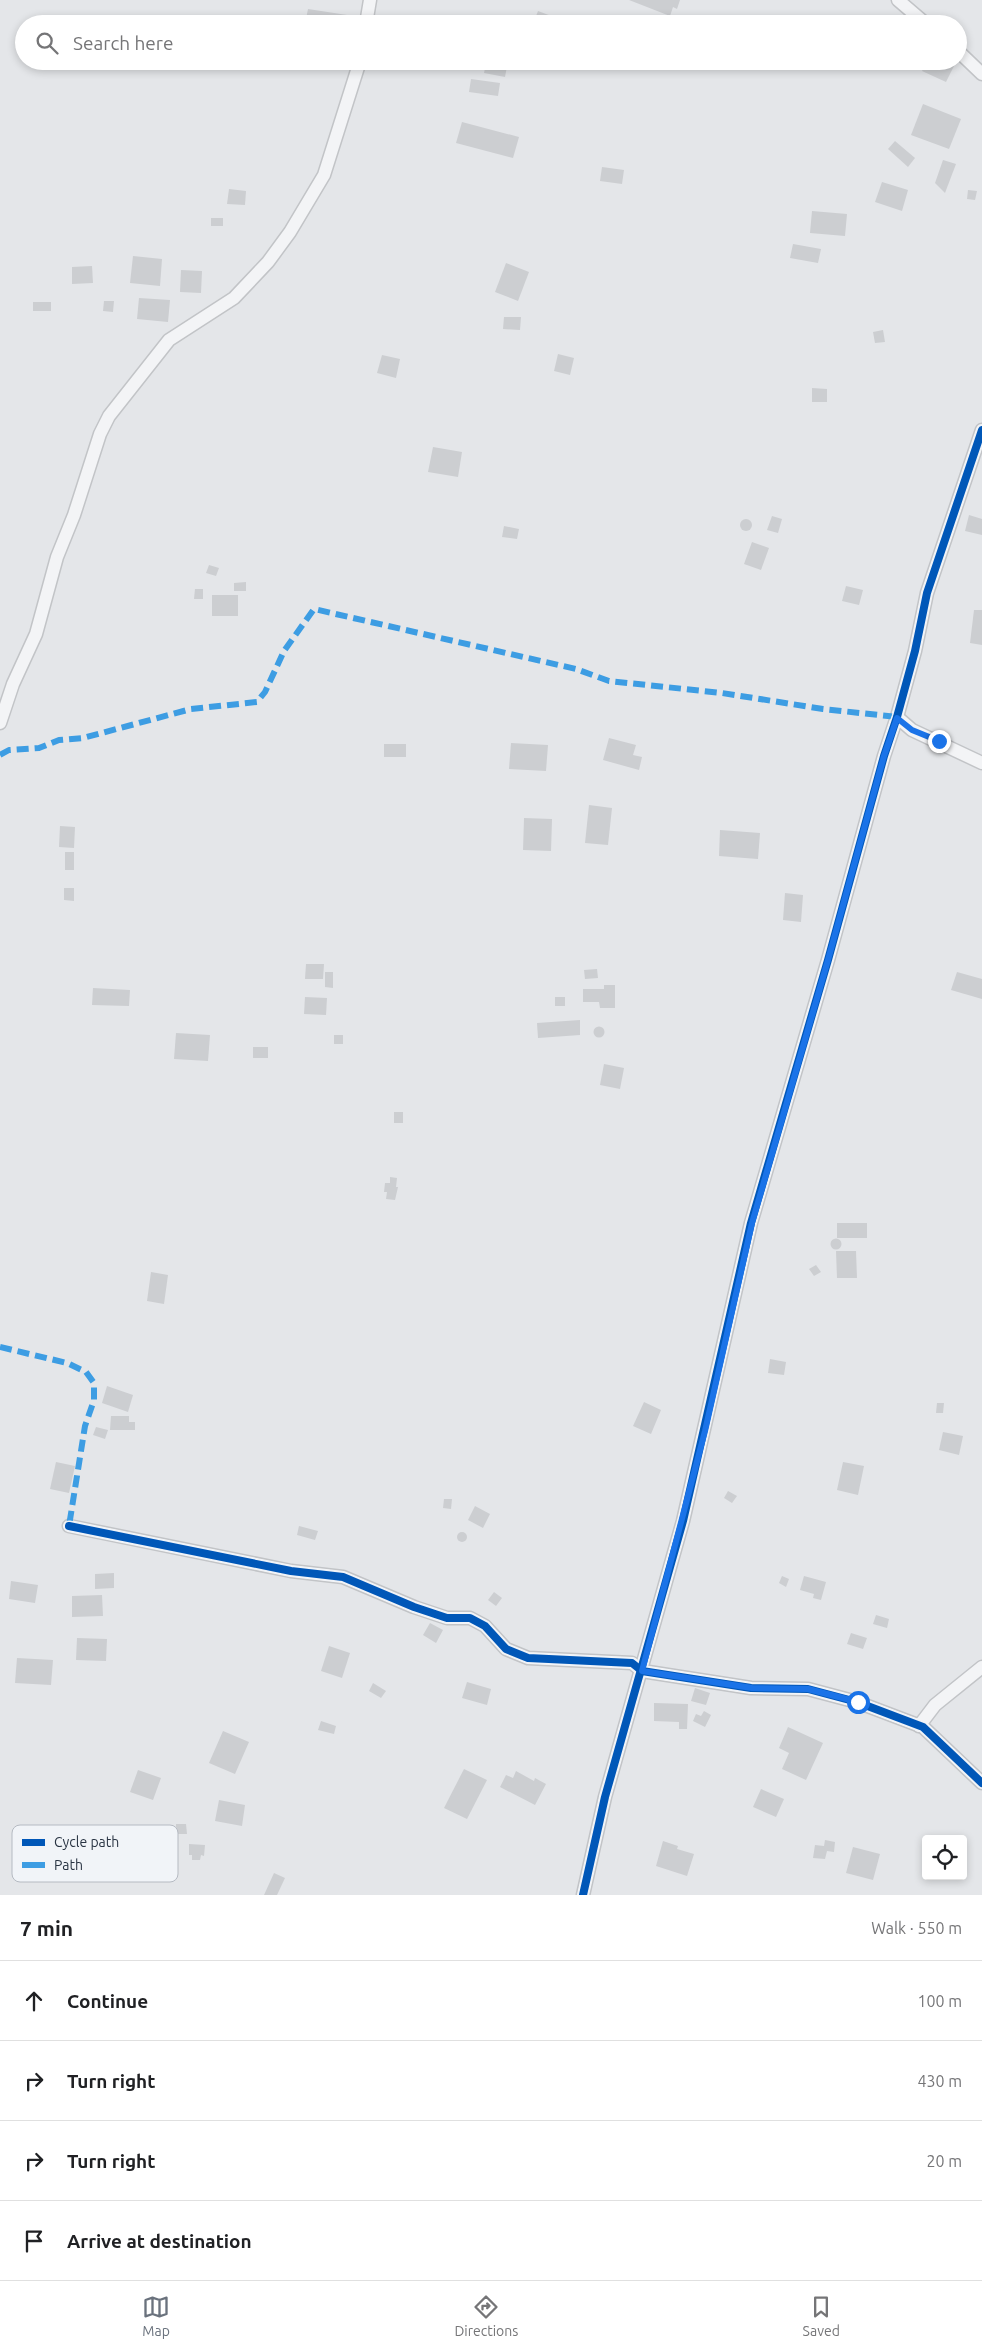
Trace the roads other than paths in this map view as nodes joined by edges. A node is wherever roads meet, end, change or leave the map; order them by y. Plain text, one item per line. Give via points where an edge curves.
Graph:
1 (370, 0) edge
2 (898, 0) edge
3 (368, 15) edge
4 (916, 15) edge
5 (967, 60) edge
6 (357, 70) edge
7 (982, 74) edge
8 (982, 430) edge
9 (897, 718) junction
10 (0, 723) edge
11 (982, 763) edge
12 (69, 1526) dead end
13 (982, 1667) edge
14 (642, 1671) junction
15 (919, 1726) junction
16 (982, 1783) edge
17 (583, 1895) edge

1 - 3 street
2 - 4 street
5 - 7 street
6 - 10 street via 324,176 290,232 268,262 234,298 169,340 109,416 57,557 36,634 13,684
8 - 9 street via 926,593
9 - 11 street via 912,730
9 - 14 street via 752,1223 705,1431
12 - 14 street via 291,1571 343,1577 447,1618 470,1618 485,1626 506,1649 528,1658 632,1663
13 - 15 street via 935,1705
14 - 15 street via 752,1688 808,1689 858,1702
14 - 17 street via 605,1797
15 - 16 street

